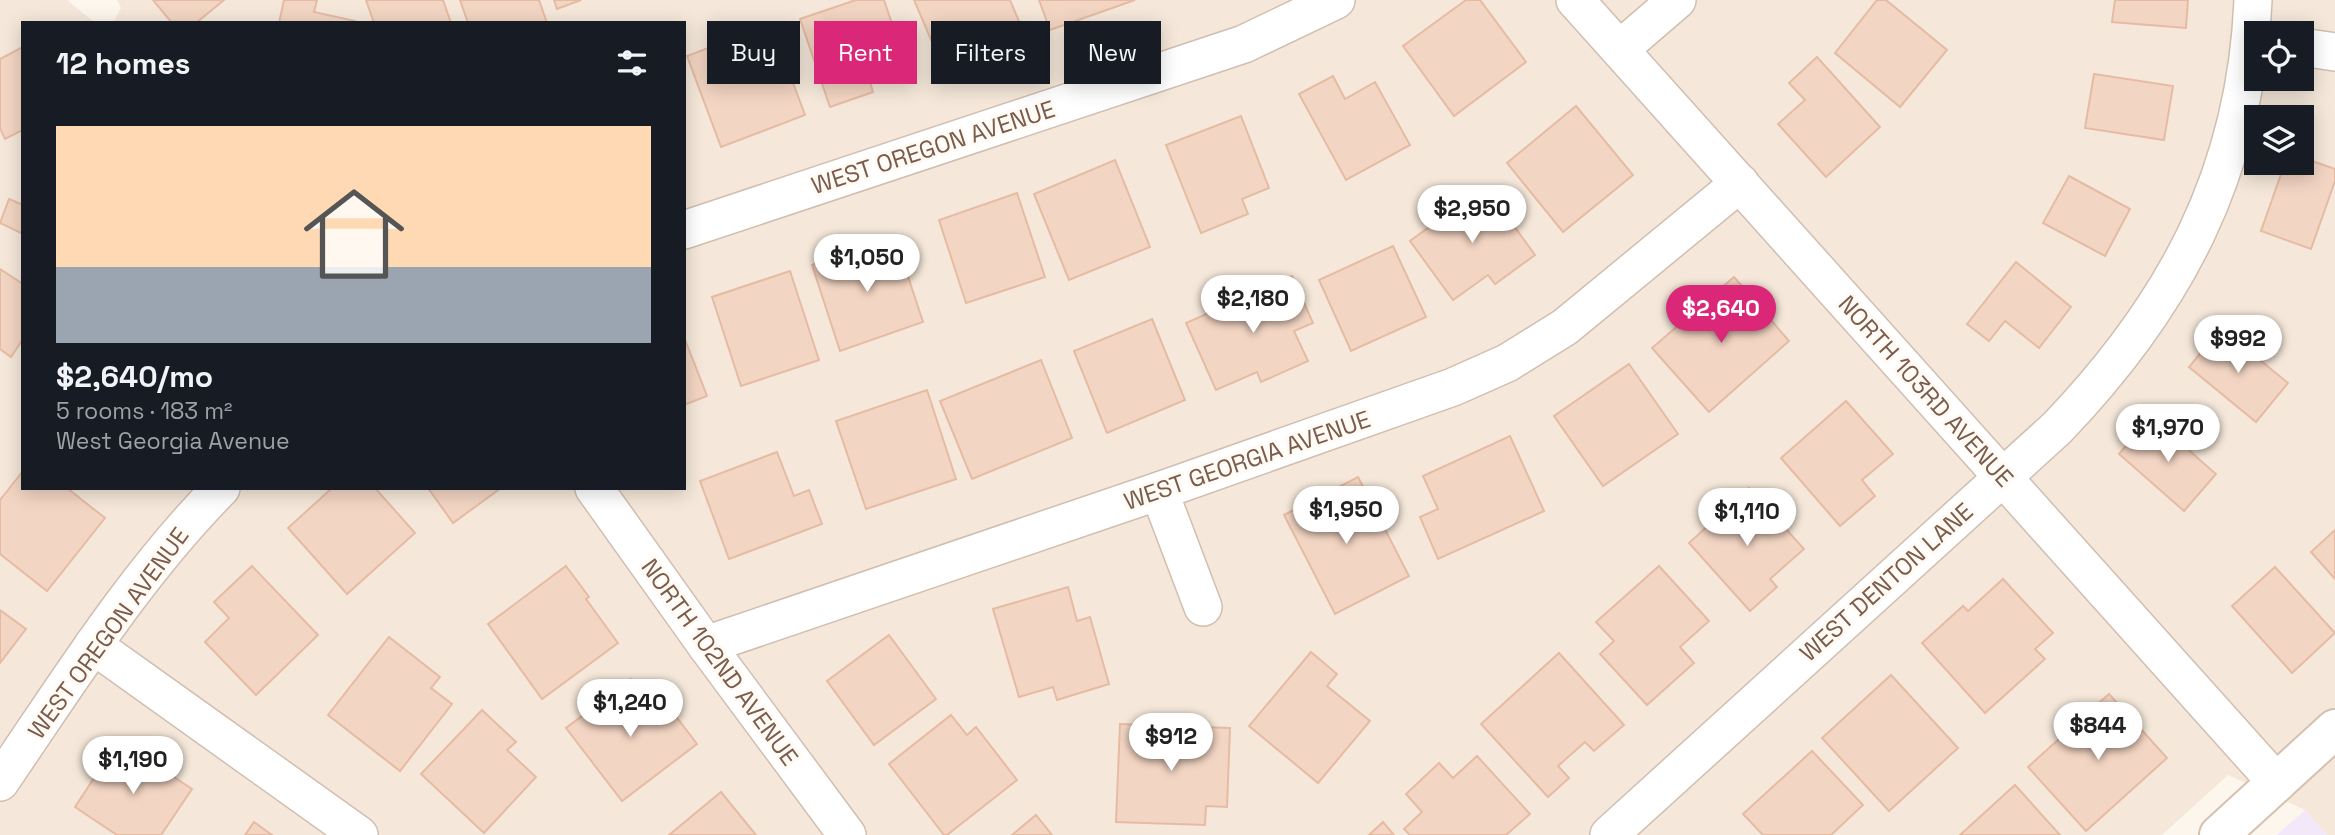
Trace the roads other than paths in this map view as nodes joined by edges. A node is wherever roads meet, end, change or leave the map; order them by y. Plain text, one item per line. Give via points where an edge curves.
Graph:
1 (1336, 0) edge
2 (1575, 0) edge
3 (1677, 0) edge
4 (2253, 0) edge
5 (2253, 21) edge
6 (1620, 49) junction
7 (2314, 49) edge
8 (2335, 52) edge
9 (2244, 88) edge
10 (1740, 183) junction
11 (686, 229) edge
12 (2002, 476) junction
13 (219, 490) edge
14 (595, 490) edge
15 (1159, 491) junction
16 (1203, 607) dead end
17 (93, 645) junction
18 (706, 645) junction
19 (2335, 729) edge
20 (0, 782) edge
21 (2277, 783) junction
22 (359, 835) edge
23 (847, 835) edge
24 (1609, 835) edge
25 (2219, 835) edge

1 - 11 street, WEST OREGON AVENUE via 1244,44
2 - 6 street, NORTH 103RD AVENUE
3 - 6 street
4 - 5 street, WEST DENTON LANE
6 - 10 street, NORTH 103RD AVENUE
7 - 8 street
9 - 12 street, WEST DENTON LANE via 2227,160 2204,219 2172,280 2091,392
10 - 12 street, NORTH 103RD AVENUE
10 - 15 street, WEST GEORGIA AVENUE via 1565,327 1507,363 1453,387
12 - 21 street, NORTH 103RD AVENUE
12 - 24 street, WEST DENTON LANE
13 - 17 street, WEST OREGON AVENUE via 185,526
14 - 18 street, NORTH 102ND AVENUE
15 - 16 street
15 - 18 street, WEST GEORGIA AVENUE
17 - 20 street, WEST OREGON AVENUE
17 - 22 street
18 - 23 street, NORTH 102ND AVENUE
19 - 21 street
21 - 25 street

